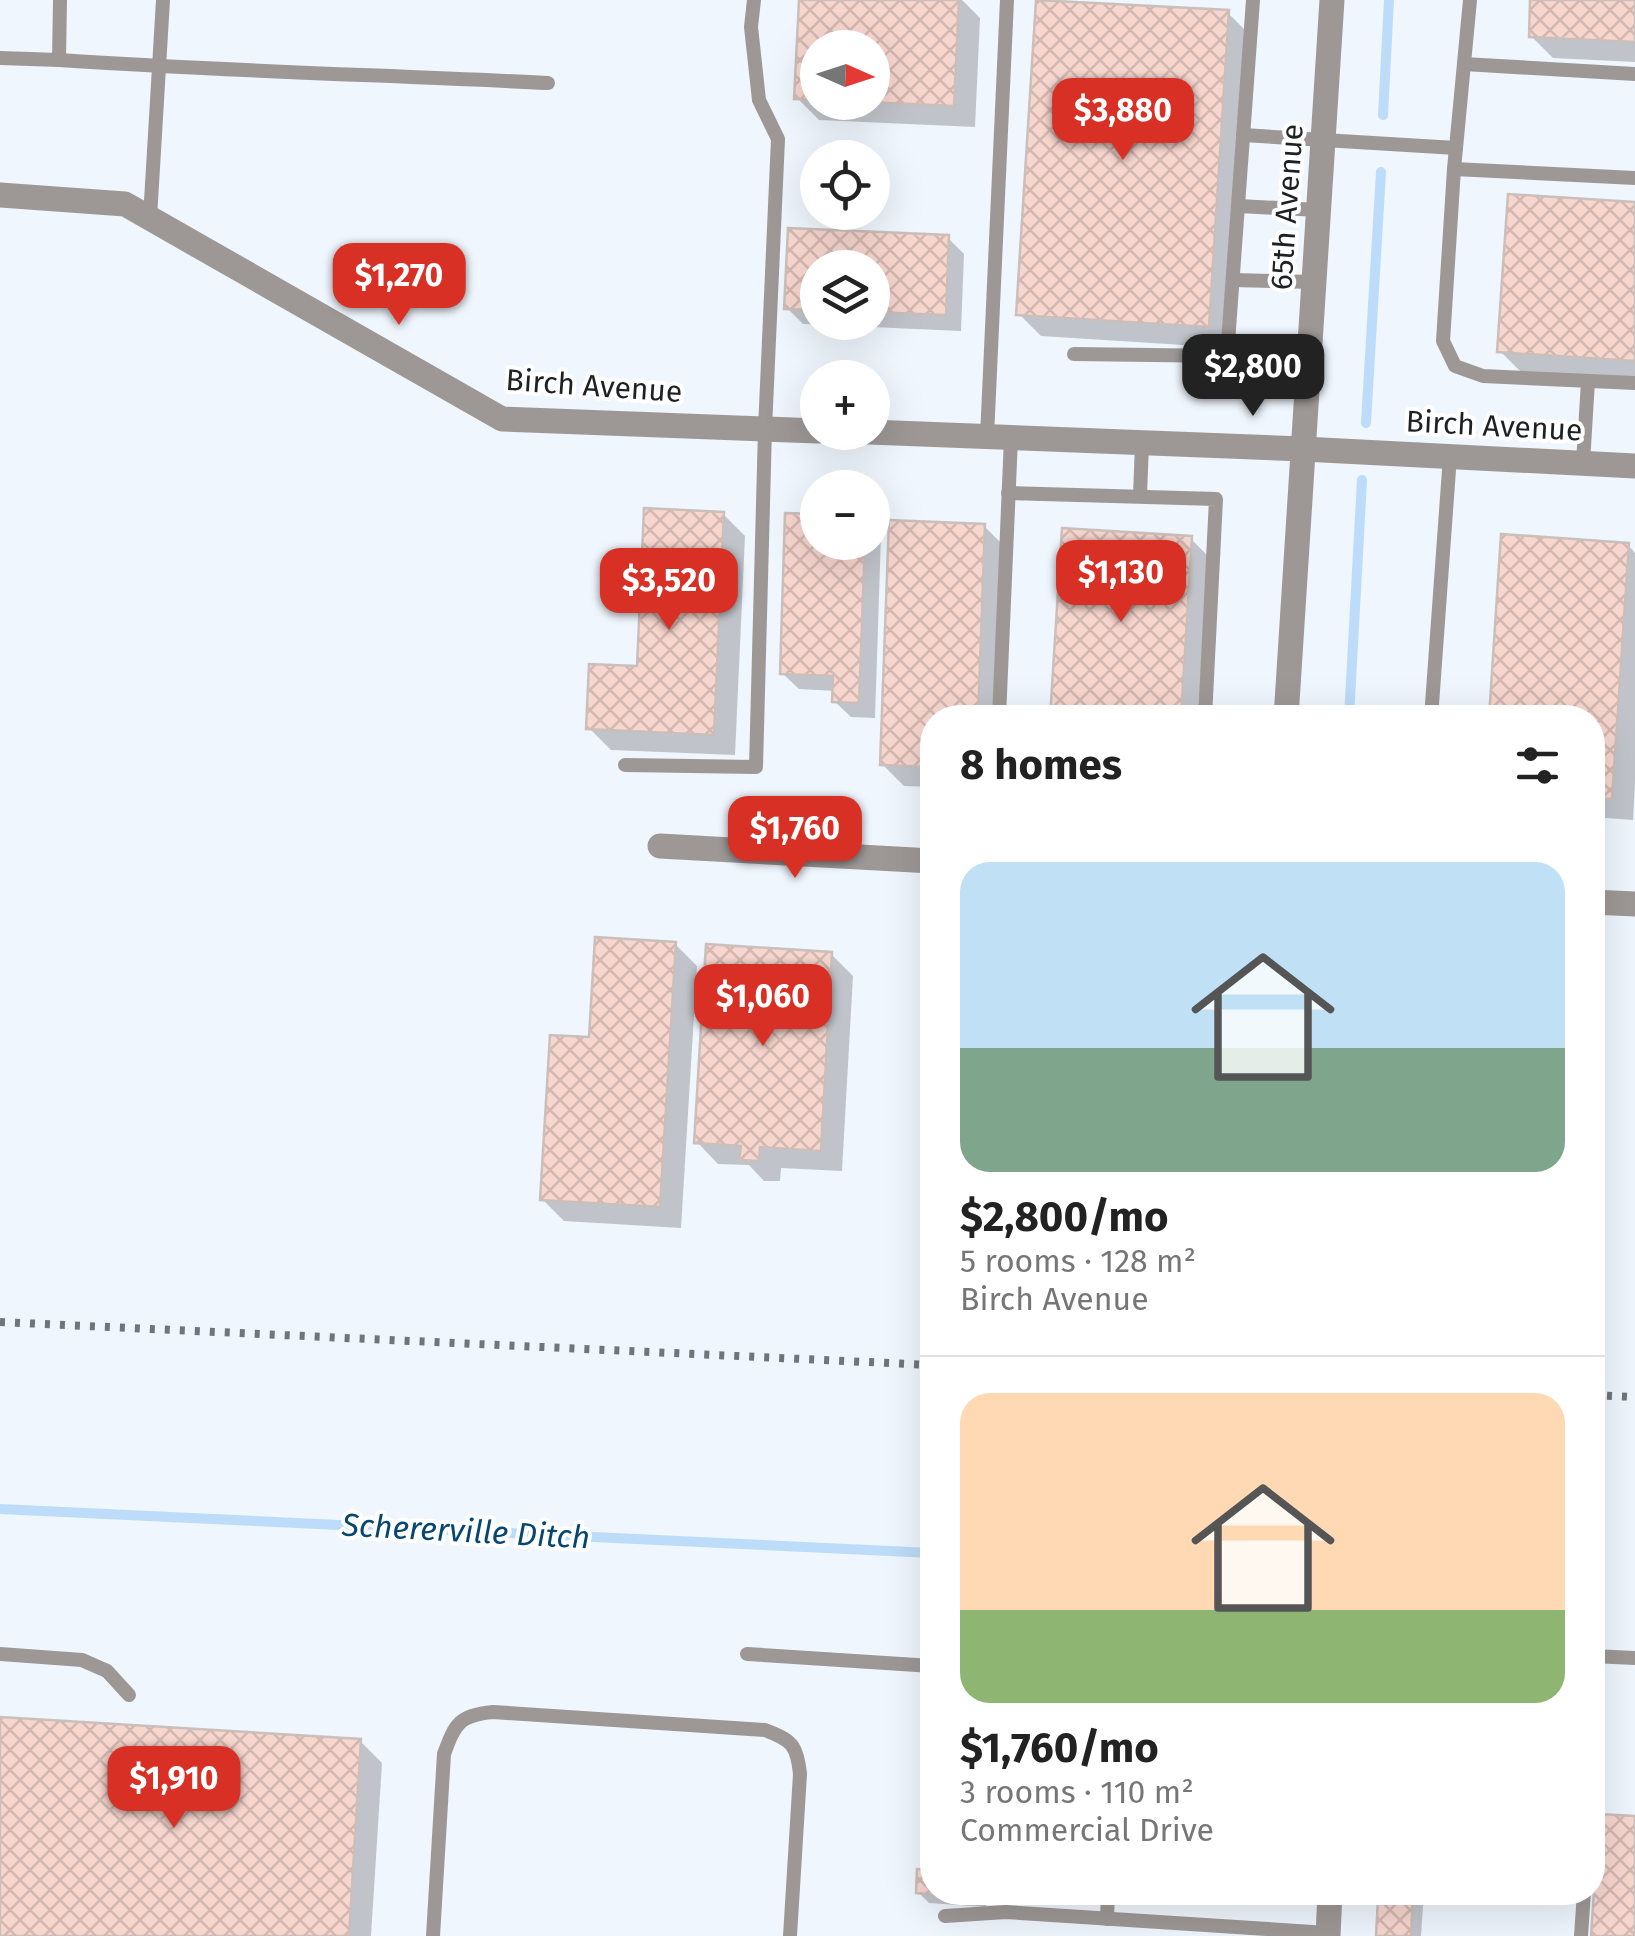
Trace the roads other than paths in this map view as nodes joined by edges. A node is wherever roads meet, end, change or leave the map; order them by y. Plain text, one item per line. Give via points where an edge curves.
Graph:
1 (60, 0) edge
2 (163, 0) edge
3 (754, 0) edge
4 (1007, 0) edge
5 (1253, 0) edge
6 (1332, 0) edge
7 (1470, 0) edge
8 (0, 58) edge
9 (59, 60) junction
10 (1464, 64) junction
11 (159, 67) junction
12 (1635, 74) edge
13 (548, 83) dead end
14 (1243, 136) junction
15 (1324, 140) junction
16 (1456, 148) junction
17 (1454, 169) junction
18 (1635, 178) edge
19 (0, 196) edge
20 (1238, 206) junction
21 (1319, 210) junction
22 (150, 218) junction
23 (1233, 280) junction
24 (1314, 282) junction
25 (1074, 354) dead end
26 (1588, 381) junction
27 (1635, 383) edge
28 (765, 429) junction
29 (800, 430) edge
30 (890, 433) edge
31 (999, 437) junction
32 (1142, 443) junction
33 (1304, 449) junction
34 (1450, 456) junction
35 (1583, 463) junction
36 (1635, 466) edge
37 (1008, 493) junction
38 (1140, 496) junction
39 (1000, 705) edge
40 (1206, 705) edge
41 (1287, 705) edge
42 (1433, 705) edge
43 (626, 765) dead end
44 (660, 846) dead end
45 (920, 859) edge
46 (1605, 903) edge
47 (1635, 904) edge
48 (0, 1654) edge
49 (747, 1654) dead end
50 (1605, 1657) edge
51 (1635, 1658) edge
52 (920, 1665) edge
53 (128, 1695) dead end
54 (1108, 1905) edge
55 (1329, 1905) edge
56 (1583, 1905) edge
57 (945, 1916) dead end
58 (1107, 1919) junction
59 (1328, 1934) edge
60 (433, 1936) edge
61 (790, 1936) edge
62 (1581, 1936) edge

1 - 9 lane
2 - 11 lane
3 - 28 lane via 758,100 778,139
4 - 31 lane
5 - 14 lane
6 - 15 street, 65th Avenue
7 - 10 lane
8 - 9 lane
9 - 11 lane
10 - 12 lane
10 - 16 lane
11 - 13 lane
11 - 22 lane
14 - 15 lane
14 - 20 lane
15 - 16 lane
15 - 21 street, 65th Avenue
16 - 17 lane
17 - 18 lane
17 - 26 lane via 1443,340 1455,366 1482,376
19 - 22 street, Birch Avenue via 125,204
20 - 21 lane
20 - 23 lane
21 - 24 street, 65th Avenue
22 - 28 street, Birch Avenue via 502,419
23 - 24 lane
23 - 25 lane via 1227,356
24 - 33 street, 65th Avenue
26 - 27 lane
26 - 35 lane
28 - 29 street, Birch Avenue
28 - 43 lane via 756,767
30 - 31 street, Birch Avenue
31 - 32 street, Birch Avenue
31 - 37 lane
32 - 33 street, Birch Avenue
32 - 38 lane
33 - 34 street, Birch Avenue
33 - 41 street, 65th Avenue
34 - 35 street, Birch Avenue
34 - 42 lane
35 - 36 street, Birch Avenue
37 - 38 lane
37 - 39 lane
38 - 40 lane via 1216,498
44 - 45 street
46 - 47 street
48 - 53 lane via 82,1660 107,1672
49 - 52 lane
50 - 51 lane
54 - 58 lane
55 - 59 street
56 - 62 lane
57 - 58 lane via 1006,1912
58 - 59 lane
60 - 61 lane via 444,1754 454,1728 470,1714 493,1712 765,1730 787,1739 798,1753 800,1774

